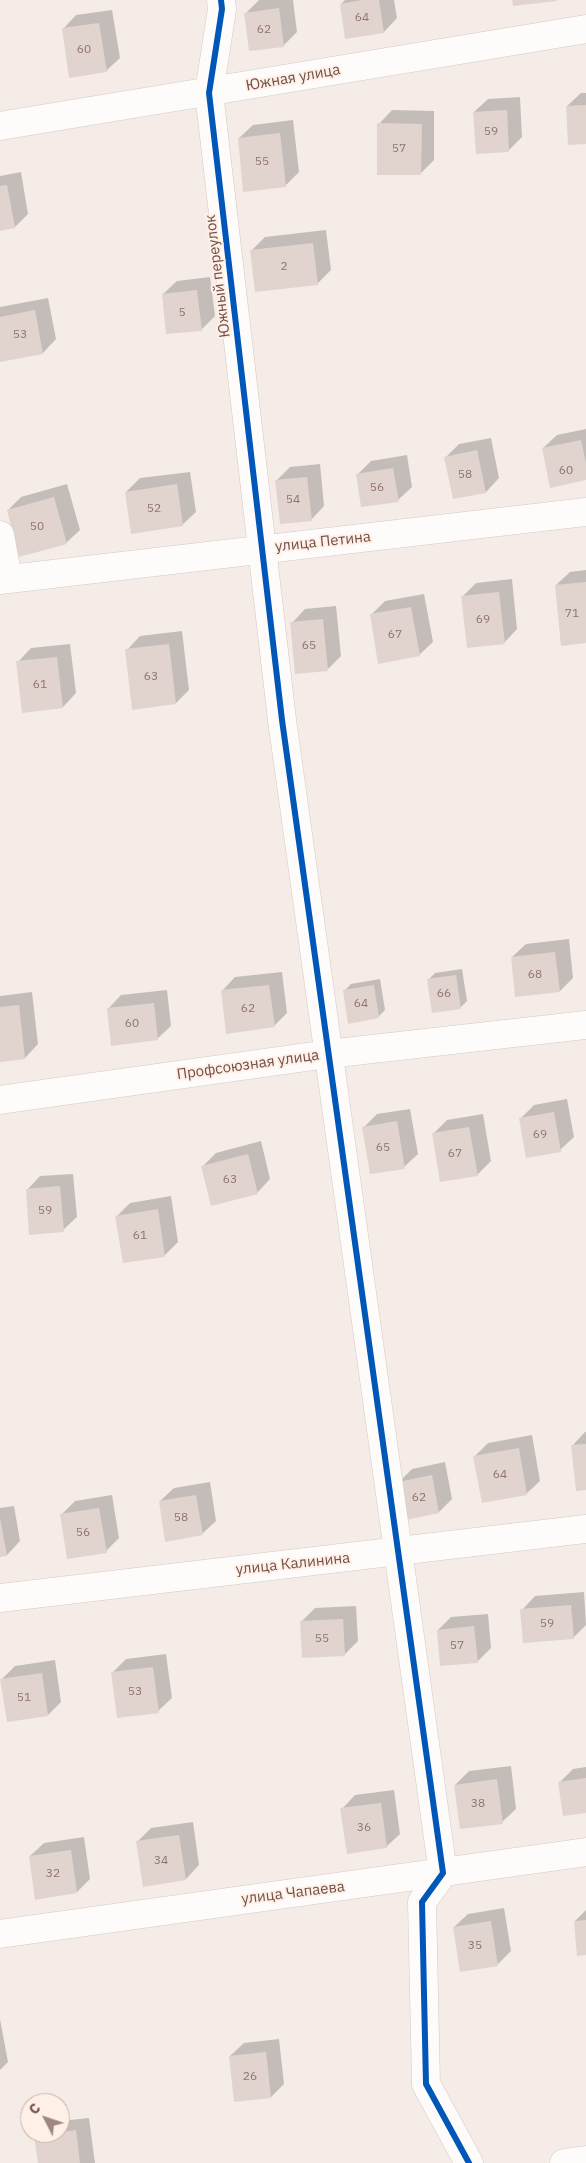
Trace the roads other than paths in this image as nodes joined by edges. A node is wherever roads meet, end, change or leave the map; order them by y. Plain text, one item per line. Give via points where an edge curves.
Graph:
1 (221, 0) edge
2 (586, 29) edge
3 (209, 93) junction
4 (0, 126) edge
5 (586, 512) edge
6 (0, 534) edge
7 (263, 548) junction
8 (4, 579) edge
9 (586, 1025) edge
10 (328, 1054) junction
11 (0, 1100) edge
12 (586, 1529) edge
13 (400, 1552) junction
14 (0, 1598) edge
15 (586, 1852) edge
16 (443, 1874) junction
17 (0, 1934) edge
18 (586, 2160) edge
19 (468, 2163) edge
20 (564, 2163) edge

1 - 3 street, Южный переулок
2 - 3 street, Южная улица
3 - 4 street, Южная улица
3 - 7 street, Южный переулок
5 - 7 street, улица Петина
6 - 8 street
7 - 8 street, улица Петина
7 - 10 street, Южный переулок via 282,720
9 - 10 street, Профсоюзная улица
10 - 11 street, Профсоюзная улица
10 - 13 street, Южный переулок
12 - 13 street, улица Калинина
13 - 14 street, улица Калинина
13 - 16 street, Южный переулок
15 - 16 street, улица Чапаева
16 - 17 street, улица Чапаева
16 - 19 street via 422,1902 426,2084
18 - 20 street

